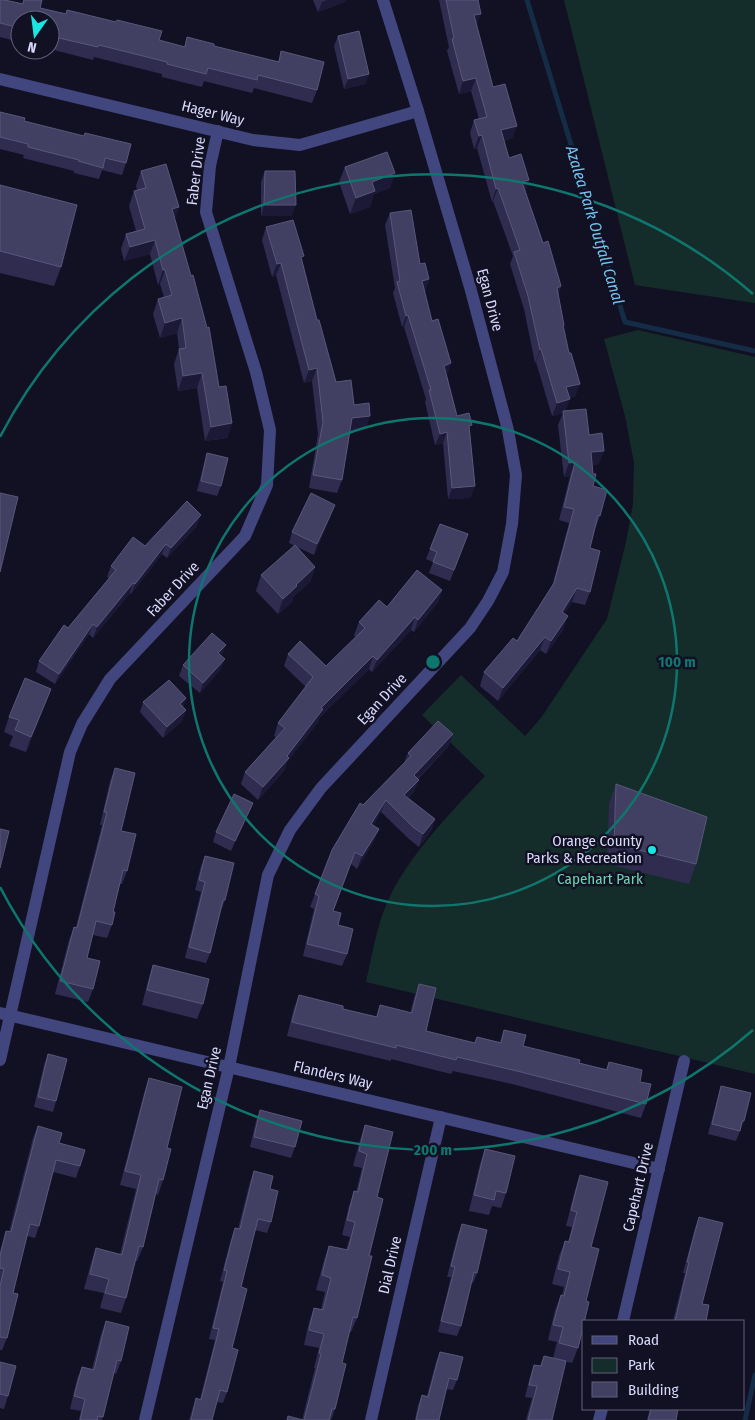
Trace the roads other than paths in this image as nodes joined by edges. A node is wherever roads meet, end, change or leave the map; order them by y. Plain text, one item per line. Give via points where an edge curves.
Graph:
1 (383, 0) edge
2 (0, 79) edge
3 (418, 111) junction
4 (218, 131) junction
5 (5, 1014) edge
6 (0, 1060) edge
7 (684, 1061) dead end
8 (229, 1067) junction
9 (441, 1117) junction
10 (659, 1169) junction
11 (623, 1320) edge
12 (145, 1420) edge
13 (371, 1420) edge

1 - 3 street, Egan Drive
2 - 4 street, Hager Way
3 - 4 street, Hager Way via 300,145 254,140
3 - 8 street, Egan Drive via 470,286 513,457 516,474 513,514 502,572 470,628 322,788 290,830 268,875
4 - 5 street, Faber Drive via 210,166 206,212 256,372 270,430 266,485 245,536 110,679 82,724 70,752
5 - 6 street, Faber Drive
5 - 8 street, Flanders Way
7 - 10 street, Capehart Drive
8 - 9 street, Flanders Way
8 - 12 street, Egan Drive
9 - 10 street, Flanders Way
9 - 13 street, Dial Drive
10 - 11 street, Capehart Drive

